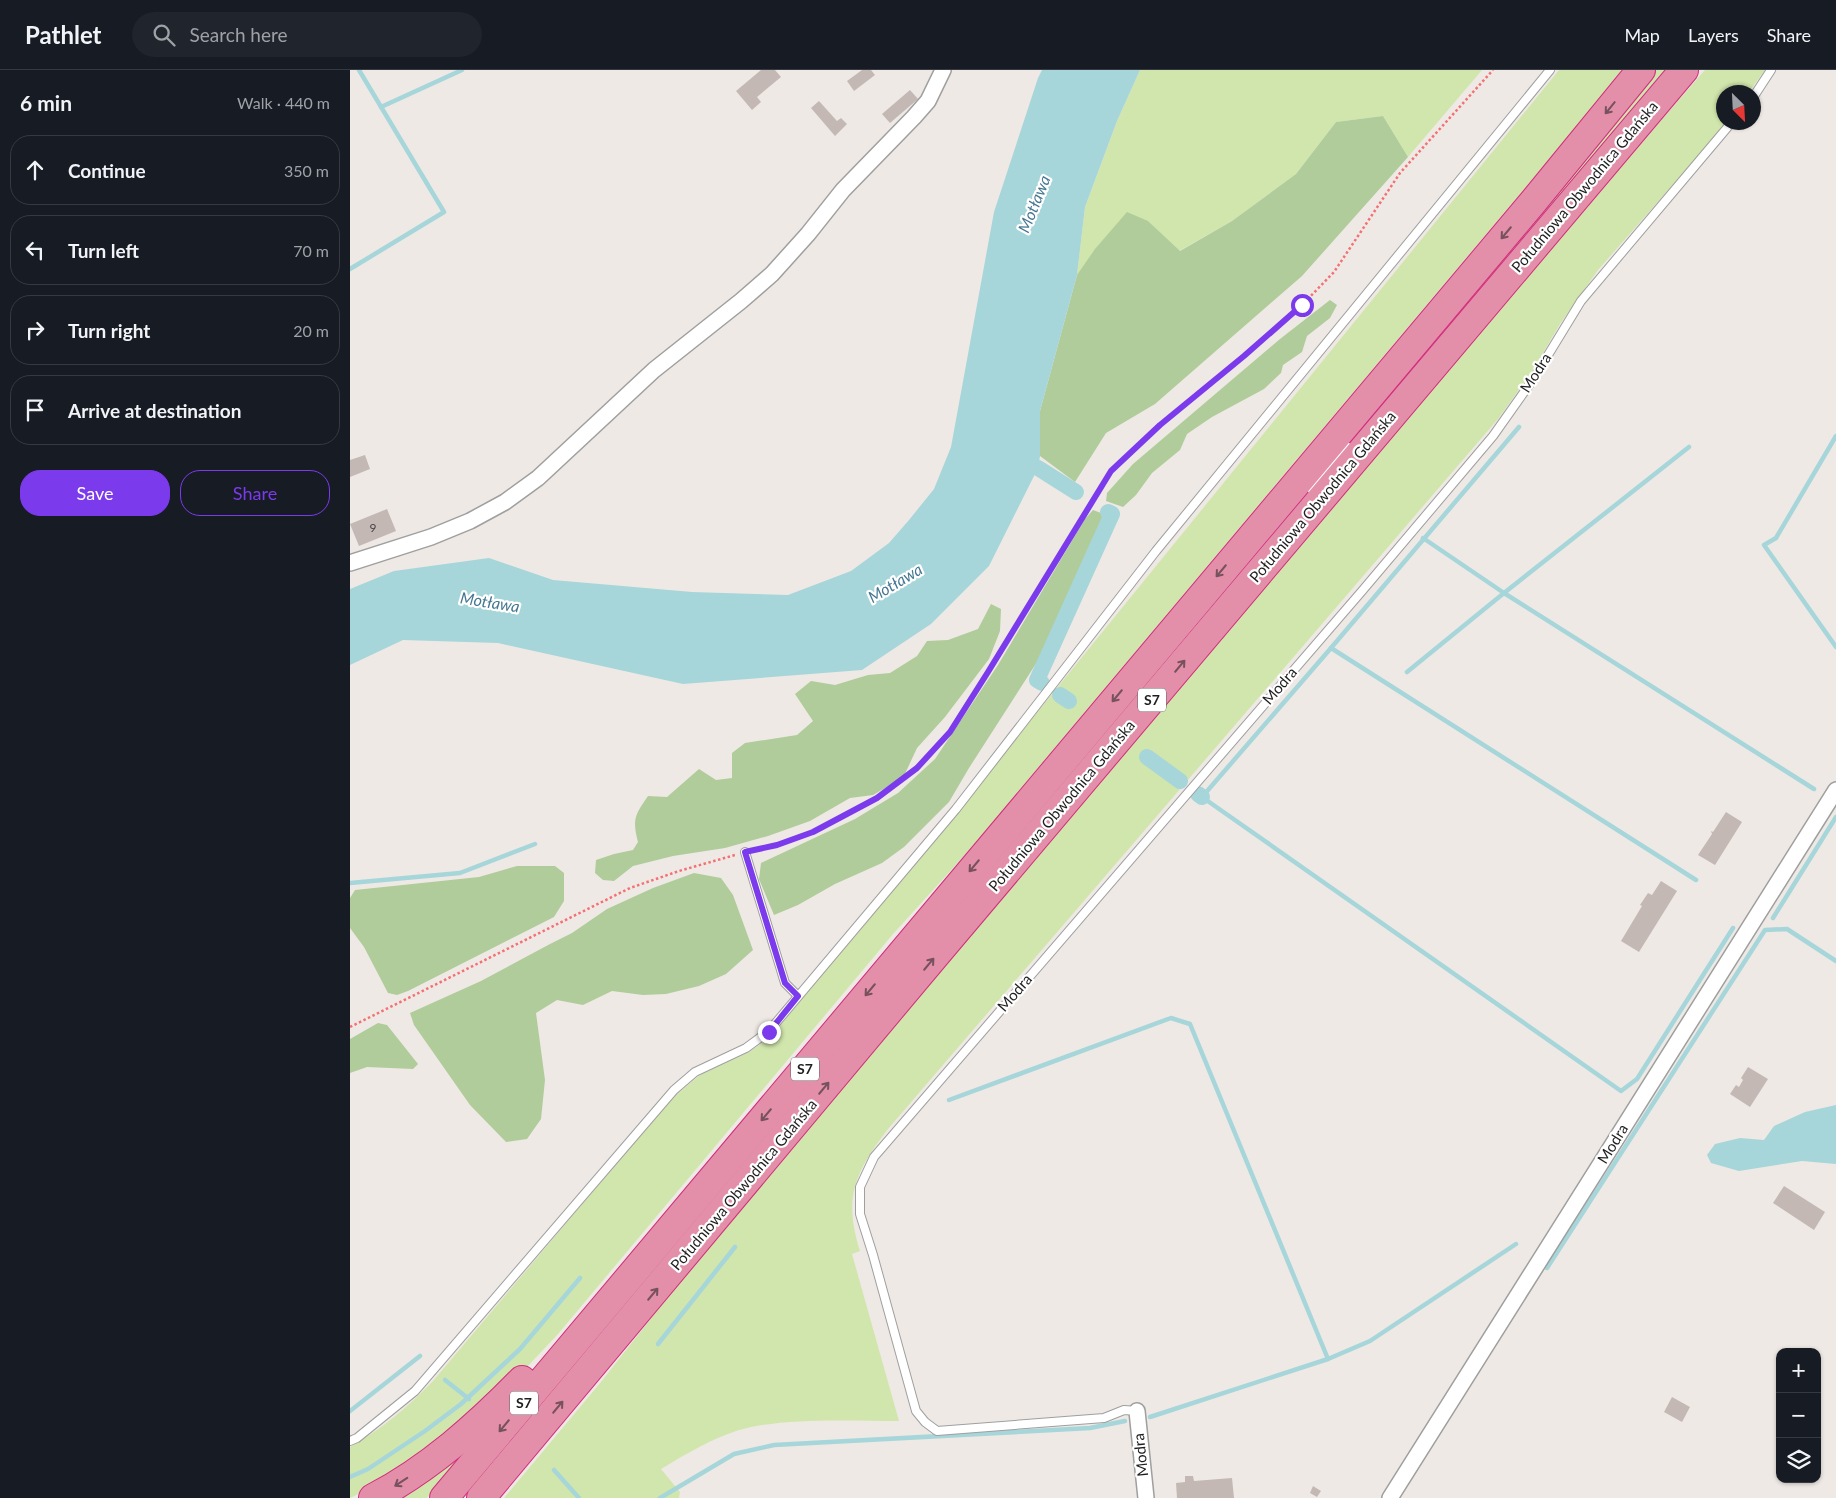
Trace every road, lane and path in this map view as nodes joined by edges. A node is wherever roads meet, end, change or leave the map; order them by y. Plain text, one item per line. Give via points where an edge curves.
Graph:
1 (943, 70) edge
2 (1494, 70) edge
3 (1550, 70) edge
4 (1641, 70) edge
5 (1684, 70) edge
6 (1771, 70) edge
7 (1761, 85) edge
8 (1725, 130) edge
9 (1392, 368) junction
10 (1415, 389) junction
11 (1371, 427) dead end
12 (1356, 440) dead end
13 (1327, 466) junction
14 (1307, 486) dead end
15 (1300, 492) dead end
16 (1307, 498) dead end
17 (1298, 514) dead end
18 (1245, 543) junction
19 (1268, 562) junction
20 (350, 563) edge
21 (1836, 790) edge
22 (745, 852) junction
23 (798, 996) junction
24 (350, 1027) edge
25 (603, 1308) junction
26 (1137, 1411) joint
27 (350, 1441) edge
28 (373, 1498) edge
29 (444, 1498) edge
30 (481, 1498) edge
31 (1146, 1498) edge
32 (1390, 1498) edge

1 - 20 street via 928,101 843,190 772,274 654,370 538,478 470,522
2 - 22 path via 1400,173 1334,272 1302,305 1160,425 1111,471 950,732 917,768 877,798 813,832
3 - 23 lane via 1156,551 956,809
4 -> 9 highway, Południowa Obwodnica Gdańska / S7
5 - 10 highway, Południowa Obwodnica Gdańska / S7
6 - 7 lane
8 - 26 lane, Modra via 1581,301 1534,378 1493,436 874,1158 860,1187 860,1214 916,1410 925,1422 937,1431 1104,1418 1124,1410
9 - 13 lane
9 - 18 highway, Południowa Obwodnica Gdańska / S7
10 - 11 lane
10 - 19 highway, Południowa Obwodnica Gdańska / S7
12 - 13 lane
13 - 14 lane
13 - 16 lane
15 - 18 lane
17 - 19 lane
18 -> 25 highway, Południowa Obwodnica Gdańska / S7
30 -> 19 highway, Południowa Obwodnica Gdańska / S7
21 - 32 street, Modra
22 - 23 lane via 785,983
22 - 24 path via 630,888
23 - 27 lane via 769,1032 746,1048 695,1072 674,1090 415,1391
25 -> 28 highway via 562,1337 501,1402 454,1442 406,1480
25 -> 29 highway, Południowa Obwodnica Gdańska / S7
26 - 31 street, Modra

